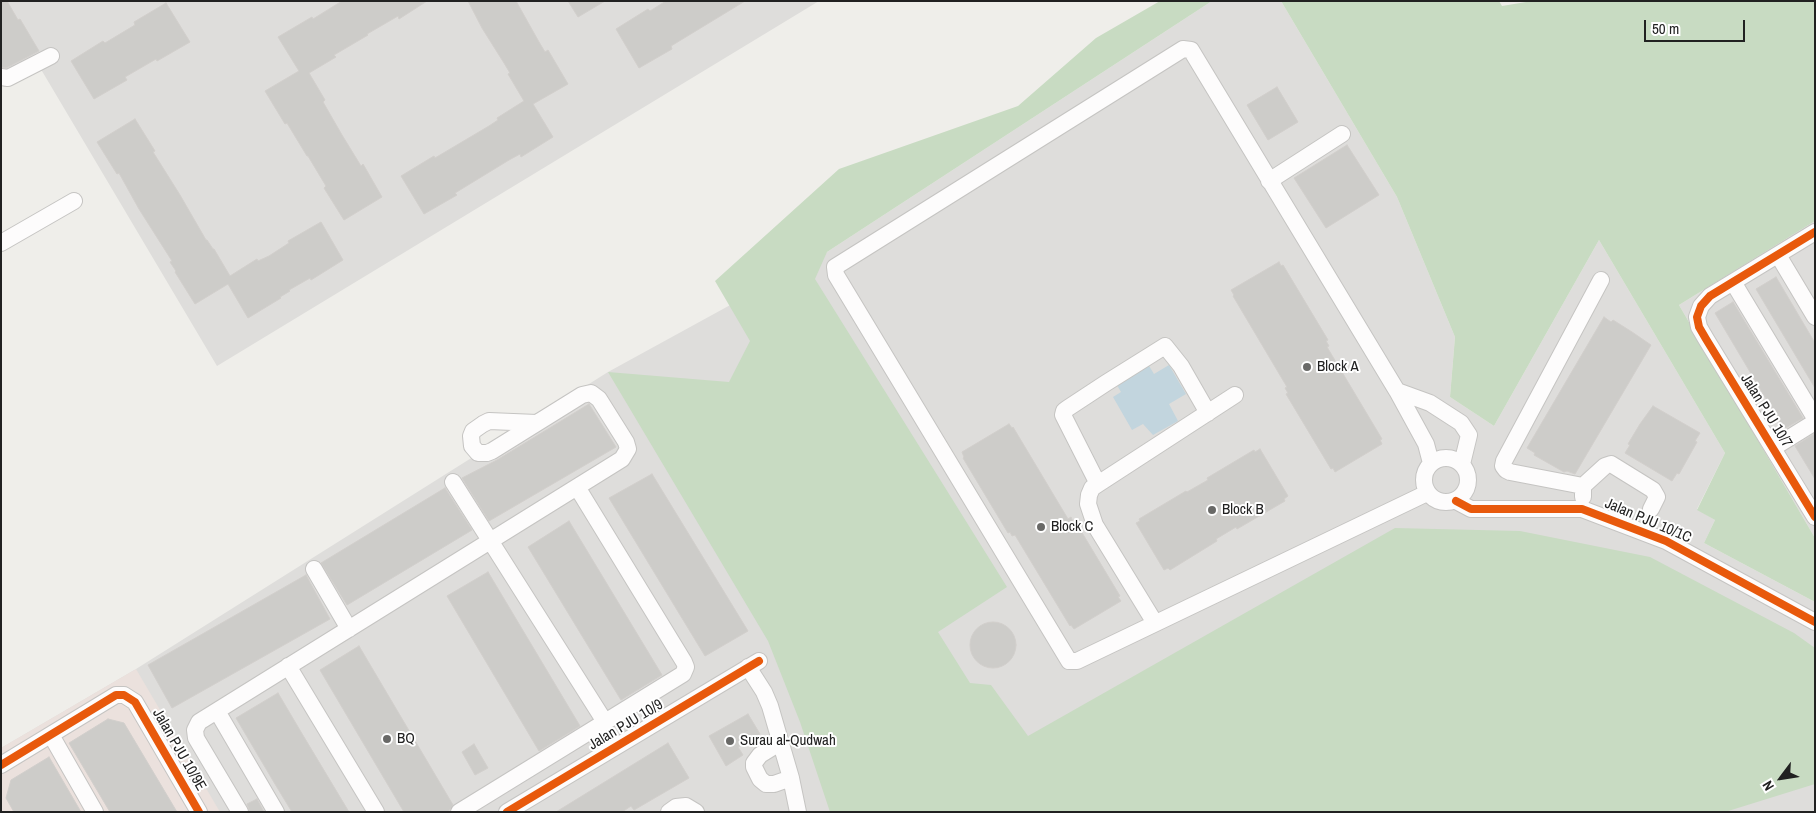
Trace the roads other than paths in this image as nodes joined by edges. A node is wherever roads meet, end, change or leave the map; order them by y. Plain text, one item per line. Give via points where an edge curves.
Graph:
1 (51, 56) dead end
2 (1, 77) edge
3 (1342, 134) dead end
4 (1269, 181) junction
5 (74, 201) dead end
6 (1815, 232) edge
7 (1, 243) edge
8 (1778, 255) junction
9 (1601, 280) dead end
10 (1734, 282) junction
11 (1815, 317) edge
12 (1397, 391) junction
13 (1235, 395) dead end
14 (1208, 412) junction
15 (1815, 418) edge
16 (1815, 422) edge
17 (537, 423) dead end
18 (1773, 448) junction
19 (1431, 463) junction
20 (1462, 464) junction
21 (453, 482) dead end
22 (1098, 484) junction
23 (1583, 486) junction
24 (577, 487) junction
25 (1427, 492) junction
26 (1461, 495) junction
27 (1651, 508) dead end
28 (1582, 509) junction
29 (1815, 518) edge
30 (491, 540) junction
31 (314, 569) dead end
32 (1815, 622) edge
33 (1155, 623) junction
34 (349, 629) junction
35 (288, 666) junction
36 (217, 711) junction
37 (605, 722) junction
38 (51, 735) junction
39 (781, 742) junction
40 (1, 765) edge
41 (791, 778) junction
42 (194, 810) edge
43 (95, 812) edge
44 (240, 812) edge
45 (276, 812) edge
46 (376, 812) edge
47 (459, 812) edge
48 (507, 812) edge
49 (669, 812) edge
50 (696, 812) edge
51 (798, 812) edge

1 - 2 street via 8,78
3 - 4 street
4 - 12 street
4 - 33 street via 1194,52 1187,48 835,267 836,275 1066,658 1077,661
5 - 7 street
6 - 8 street
8 - 10 street
8 - 11 street
9 - 23 street via 1503,466 1510,472
10 - 15 street
10 - 18 street, Jalan PJU 10/7 via 1710,296 1701,306 1697,317 1699,327
12 - 19 street via 1426,444
12 - 20 street via 1430,403 1461,423 1468,435
13 - 14 street
14 - 22 street
14 - 22 street via 1165,346 1106,383 1064,411 1063,416
16 - 18 street
17 - 24 street via 582,395 591,393 599,399 626,442 628,449 622,459
18 - 29 street, Jalan PJU 10/7
19 - 20 street via 1441,458 1452,458
19 - 25 street via 1423,482
20 - 26 street via 1468,476
21 - 30 street
22 - 33 street via 1089,494 1088,504 1095,525
23 - 27 street via 1611,464 1653,490 1657,497
23 - 28 street
24 - 30 street
24 - 37 street via 686,668 683,674
25 - 26 street via 1435,500 1445,503
25 - 33 street
26 - 28 street, Jalan PJU 10/1C via 1471,509
28 - 32 street, Jalan PJU 10/1C via 1666,541
30 - 34 street
30 - 37 street
31 - 34 street
34 - 35 street
35 - 36 street
35 - 46 street
36 - 44 street via 199,722 195,734
36 - 45 street
37 - 47 street
38 - 40 street
38 - 42 street, Jalan PJU 10/9E via 116,695 124,695 135,702
38 - 43 street
39 - 41 street
39 - 41 street via 760,755 754,767 766,784
39 - 48 street, Jalan PJU 10/9 via 754,664
41 - 51 street
49 - 50 street via 686,806

